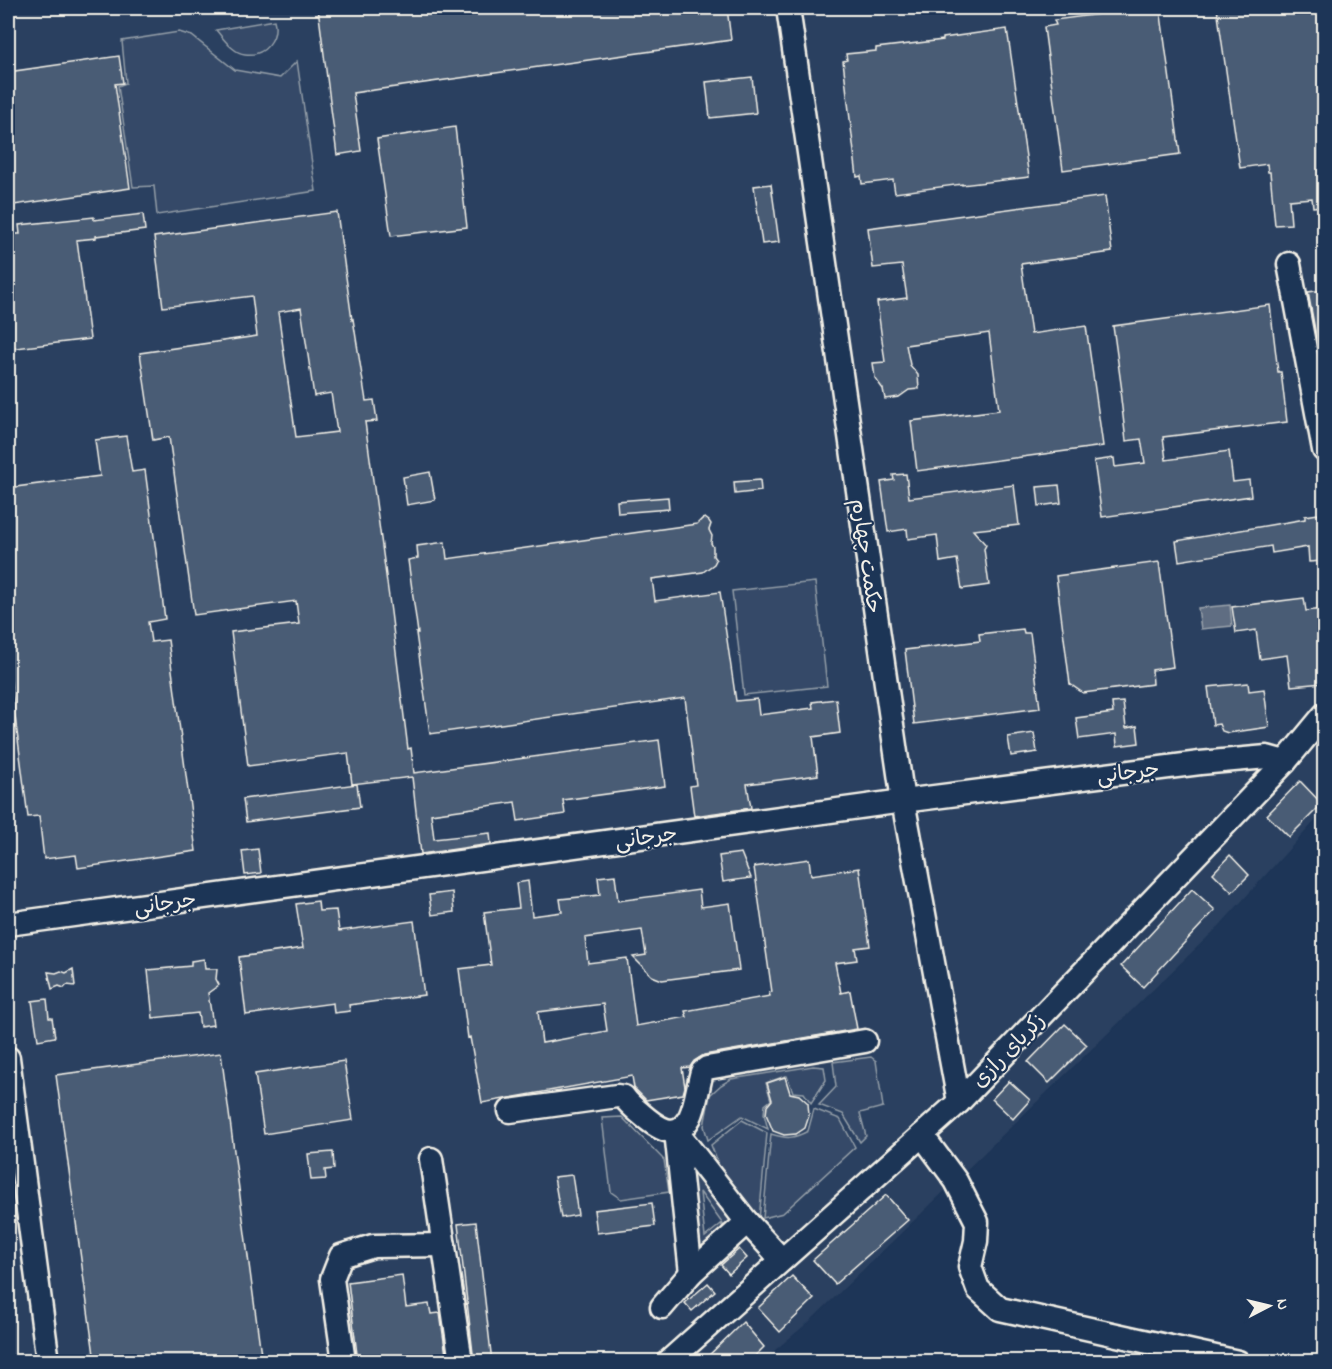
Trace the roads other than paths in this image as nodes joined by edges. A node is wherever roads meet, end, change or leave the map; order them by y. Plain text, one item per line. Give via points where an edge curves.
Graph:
1 (788, 8) edge
2 (1289, 264) dead end
3 (1324, 450) edge
4 (1324, 715) edge
5 (1285, 762) junction
6 (903, 801) junction
7 (8, 924) edge
8 (864, 1041) dead end
9 (8, 1058) edge
10 (959, 1102) junction
11 (510, 1111) dead end
12 (676, 1131) junction
13 (922, 1135) junction
14 (431, 1159) dead end
15 (747, 1222) junction
16 (444, 1245) junction
17 (782, 1260) junction
18 (691, 1273) junction
19 (662, 1308) dead end
20 (48, 1362) edge
21 (344, 1362) edge
22 (461, 1362) edge
23 (668, 1362) edge
24 (1238, 1362) edge

1 - 6 street, حکمت چهارم
2 - 3 street
4 - 5 street, زکریای رازی
5 - 6 street, جرجانی via 1267,757 1200,763
5 - 10 street, زکریای رازی
6 - 7 street, جرجانی
6 - 10 street, حکمت چهارم
8 - 12 street via 707,1068 702,1072 691,1115
9 - 20 street
10 - 13 street, زکریای رازی
11 - 12 street via 617,1096 624,1097 656,1126
12 - 15 street
12 - 18 street
13 - 17 street, زکریای رازی
13 - 24 street via 956,1181 977,1222 970,1267 978,1288 1000,1309
14 - 16 street
15 - 17 street
15 - 18 street
16 - 21 street via 373,1246 340,1256 332,1279
16 - 22 street
17 - 23 street, زکریای رازی
18 - 19 street

